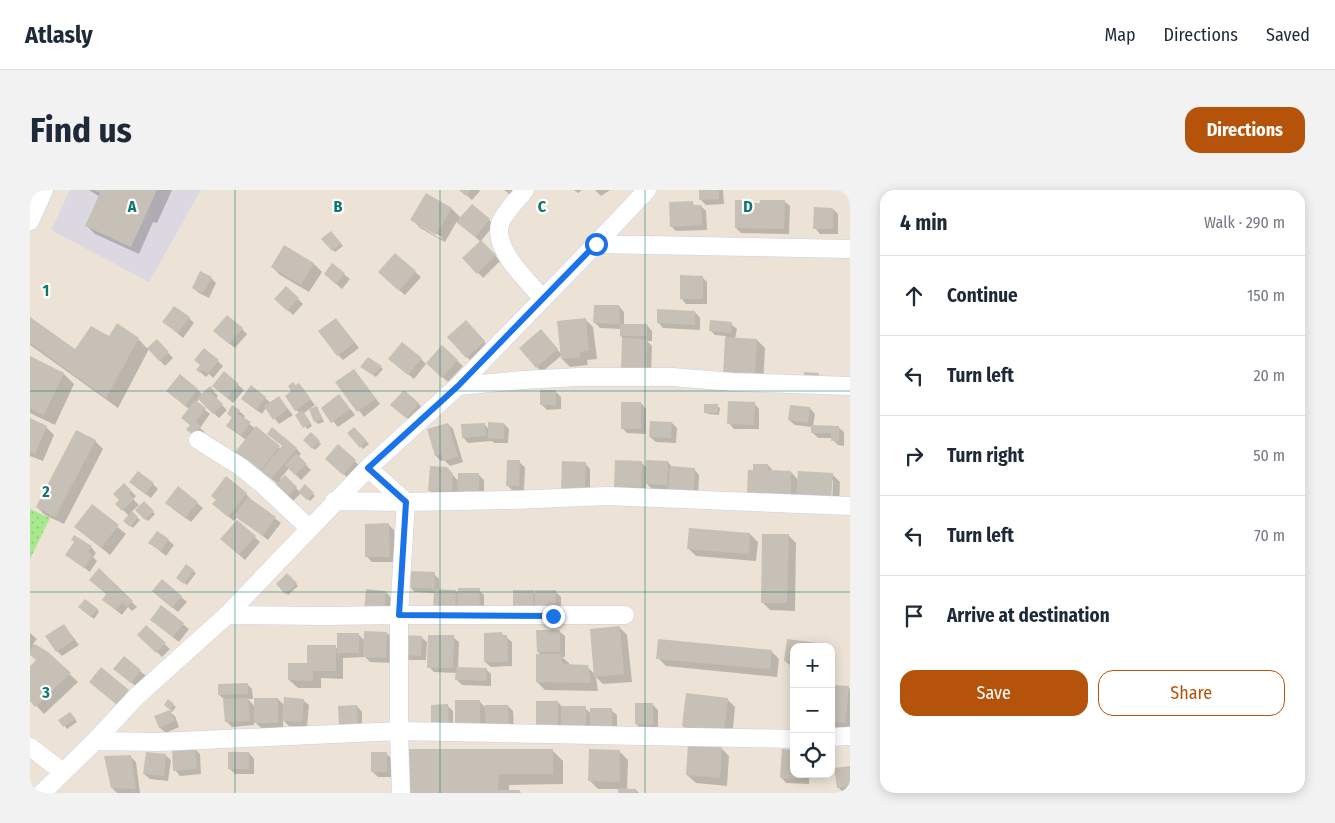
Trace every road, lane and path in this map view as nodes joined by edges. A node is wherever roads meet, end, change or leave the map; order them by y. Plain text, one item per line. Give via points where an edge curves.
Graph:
1 (44, 190) edge
2 (525, 190) edge
3 (647, 190) edge
4 (30, 221) edge
5 (596, 244) junction
6 (850, 249) edge
7 (544, 299) junction
8 (458, 386) junction
9 (850, 386) edge
10 (198, 440) dead end
11 (368, 468) junction
12 (334, 501) junction
13 (406, 502) junction
14 (850, 506) edge
15 (309, 528) junction
16 (226, 615) junction
17 (399, 615) junction
18 (625, 615) dead end
19 (399, 731) junction
20 (850, 736) edge
21 (835, 737) edge
22 (790, 739) edge
23 (95, 741) junction
24 (30, 747) edge
25 (63, 772) junction
26 (42, 793) edge
27 (401, 793) edge

1 - 4 street
2 - 7 street via 501,222 498,235 510,260
3 - 5 street
5 - 6 street
5 - 7 street
7 - 8 street
8 - 9 street via 580,377 672,377
8 - 11 street
10 - 15 street via 241,467
11 - 12 street
11 - 13 street
12 - 13 street
12 - 15 street
13 - 14 street via 607,496
13 - 17 street
15 - 16 street
16 - 17 street
16 - 23 street via 137,696
17 - 18 street
17 - 19 street
19 - 22 street
19 - 23 street via 159,742
19 - 27 street
20 - 21 street
23 - 25 street
24 - 25 street
25 - 26 street

